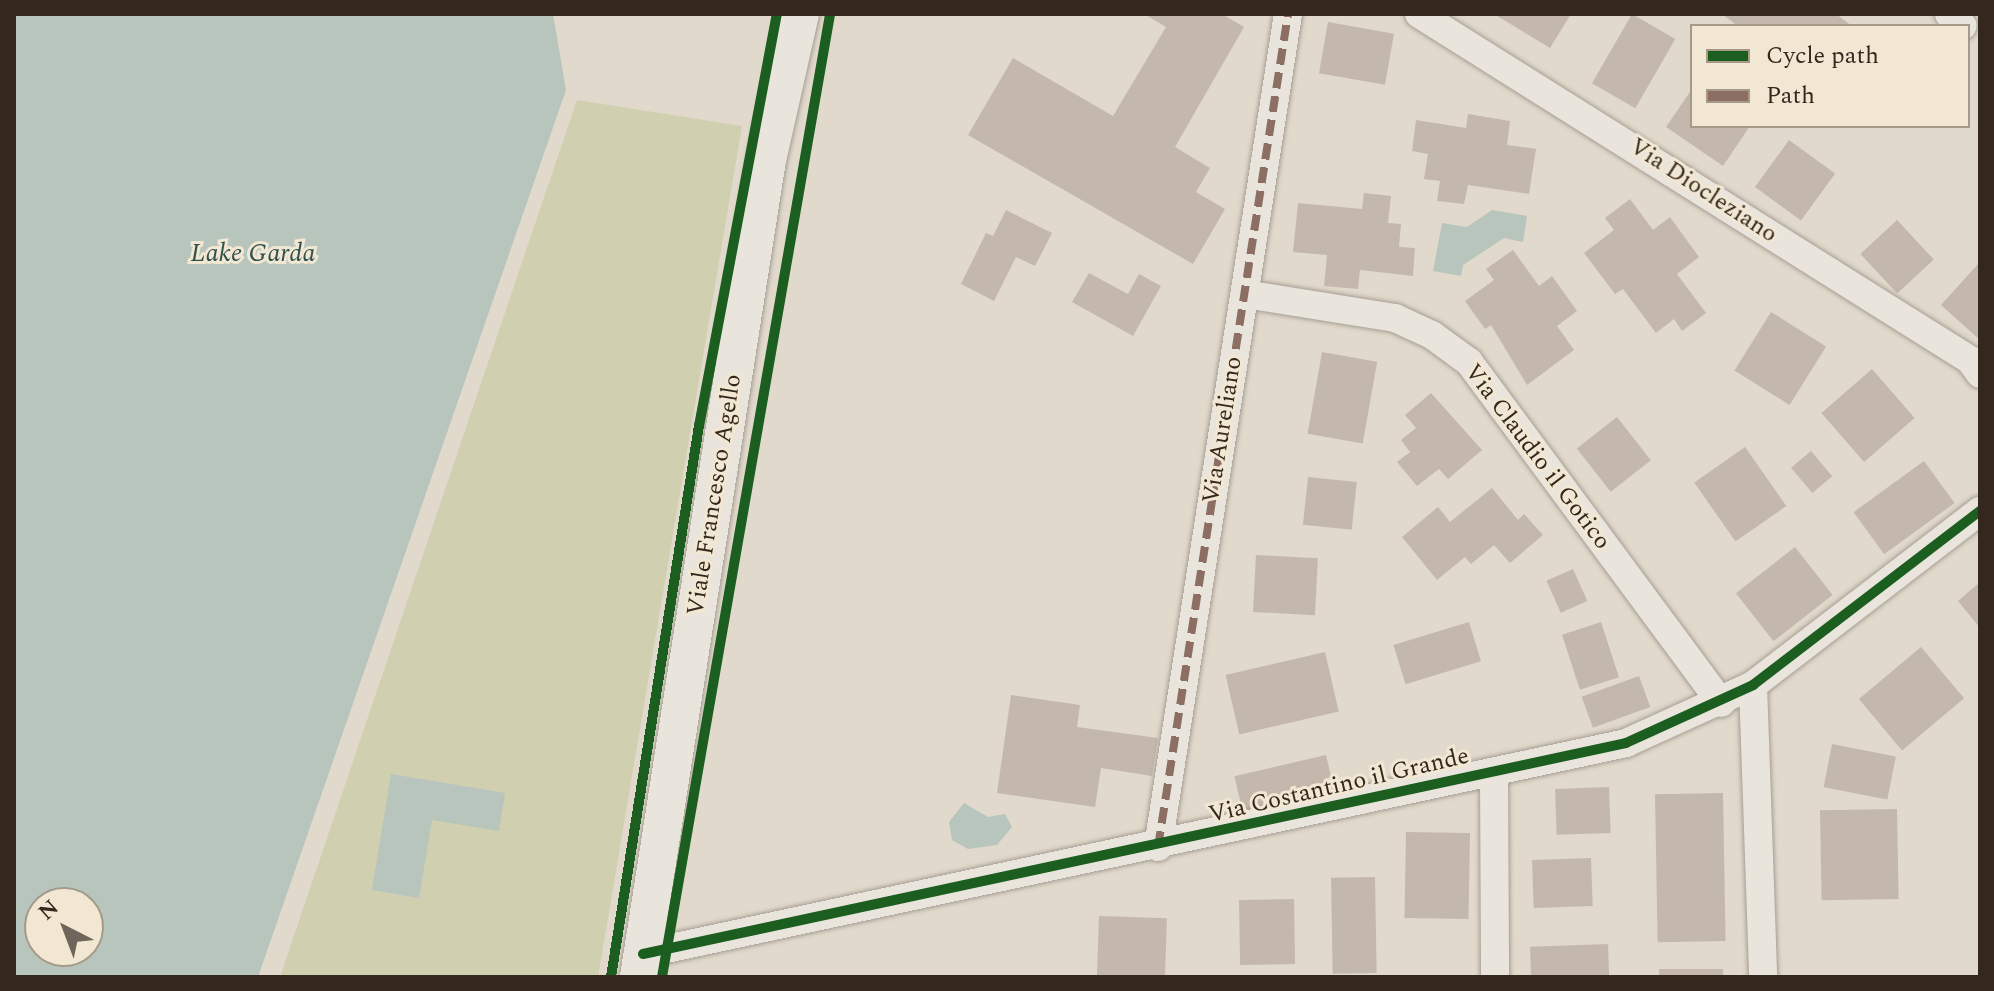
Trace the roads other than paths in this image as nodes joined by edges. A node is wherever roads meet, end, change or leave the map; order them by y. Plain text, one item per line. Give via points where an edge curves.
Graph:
1 (800, 14) edge
2 (1288, 14) edge
3 (1419, 14) edge
4 (1245, 294) junction
5 (1980, 374) edge
6 (1980, 511) edge
7 (1753, 685) junction
8 (1721, 703) junction
9 (1494, 772) junction
10 (1158, 847) junction
11 (641, 966) edge
12 (1495, 977) edge
13 (1763, 977) edge

1 - 11 main road, Viale Francesco Agello via 767,160
2 - 4 street, Via Aureliano
3 - 5 street, Via Diocleziano via 1970,360
4 - 8 street, Via Claudio il Gotico via 1395,318 1432,335 1469,362
4 - 10 street, Via Aureliano
6 - 7 street, Via Costantino il Grande
7 - 8 street, Via Costantino il Grande
7 - 13 street
8 - 9 street, Via Costantino il Grande via 1626,743
9 - 10 street, Via Costantino il Grande
9 - 12 street
10 - 11 street, Via Costantino il Grande

